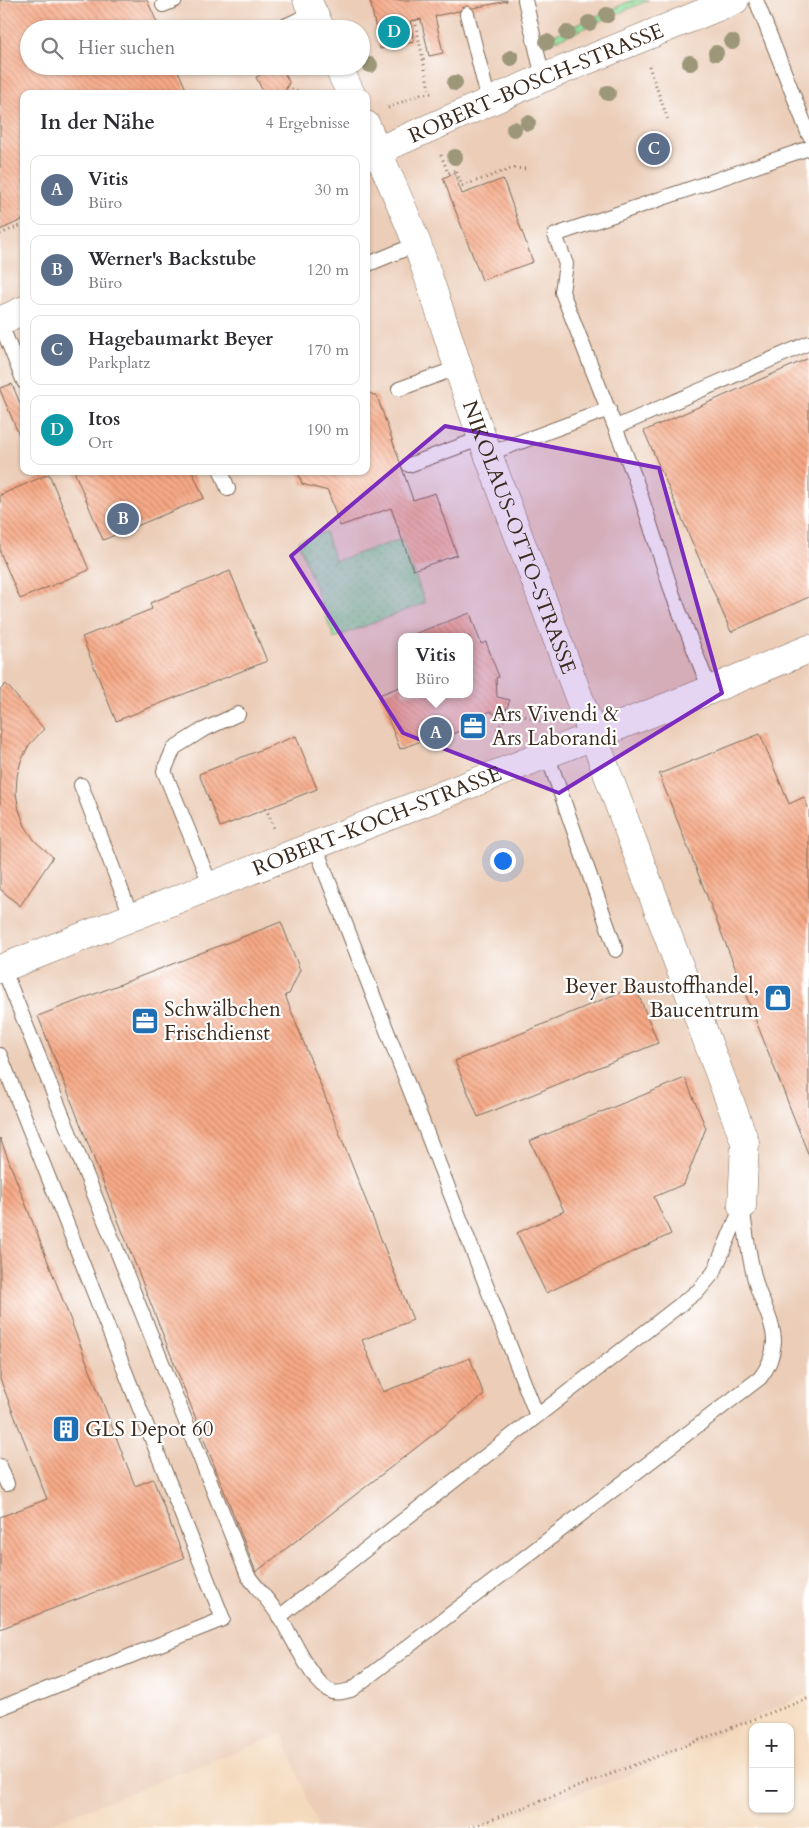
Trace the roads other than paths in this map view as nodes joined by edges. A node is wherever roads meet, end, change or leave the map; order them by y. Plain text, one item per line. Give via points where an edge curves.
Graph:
1 (525, 0) edge
2 (735, 0) edge
3 (756, 0) edge
4 (313, 14) edge
5 (467, 14) dead end
6 (299, 20) edge
7 (342, 75) edge
8 (543, 78) junction
9 (350, 90) edge
10 (489, 102) junction
11 (809, 135) edge
12 (809, 148) edge
13 (372, 154) edge
14 (417, 244) junction
15 (370, 264) edge
16 (20, 312) edge
17 (0, 322) edge
18 (809, 343) edge
19 (457, 368) junction
20 (20, 372) edge
21 (399, 389) dead end
22 (609, 409) junction
23 (616, 427) junction
24 (486, 446) junction
25 (409, 465) dead end
26 (223, 475) edge
27 (228, 489) dead end
28 (809, 649) edge
29 (710, 690) junction
30 (238, 714) dead end
31 (592, 736) junction
32 (547, 754) junction
33 (81, 785) dead end
34 (316, 846) junction
35 (211, 886) junction
36 (132, 918) junction
37 (616, 950) dead end
38 (1, 968) edge
39 (0, 1055) edge
40 (742, 1206) junction
41 (537, 1416) junction
42 (0, 1466) edge
43 (7, 1484) dead end
44 (280, 1616) junction
45 (0, 1708) edge

1 - 8 lane
2 - 8 street, ROBERT-BOSCH-STRASSE
3 - 11 lane
4 - 6 lane
5 - 10 lane
7 - 9 street
8 - 10 street, ROBERT-BOSCH-STRASSE
10 - 13 street, ROBERT-BOSCH-STRASSE
12 - 22 lane via 554,235 566,264 562,292
13 - 14 street, NIKOLAUS-OTTO-STRASSE via 389,174
14 - 15 lane
14 - 19 street, NIKOLAUS-OTTO-STRASSE
16 - 17 street
17 - 20 lane
18 - 23 lane
19 - 21 lane
19 - 24 street, NIKOLAUS-OTTO-STRASSE
22 - 23 lane
22 - 24 lane
23 - 29 lane via 673,595
24 - 25 lane
24 - 31 street, NIKOLAUS-OTTO-STRASSE
26 - 27 lane
28 - 29 street, ROBERT-KOCH-STRASSE
29 - 31 street, ROBERT-KOCH-STRASSE
30 - 35 lane via 174,748 164,771
31 - 32 street, ROBERT-KOCH-STRASSE
31 - 40 street, NIKOLAUS-OTTO-STRASSE via 745,1142
32 - 34 street, ROBERT-KOCH-STRASSE
32 - 37 lane
33 - 36 lane
34 - 35 street, ROBERT-KOCH-STRASSE
34 - 41 lane
35 - 36 street, ROBERT-KOCH-STRASSE
36 - 38 street, ROBERT-KOCH-STRASSE
38 - 44 lane via 248,1576
39 - 45 lane via 223,1618
40 - 41 lane via 714,1272 699,1290
40 - 44 lane via 756,1285 773,1330 772,1356 760,1378 351,1690 333,1692 324,1687 306,1663
41 - 44 lane
42 - 43 lane

